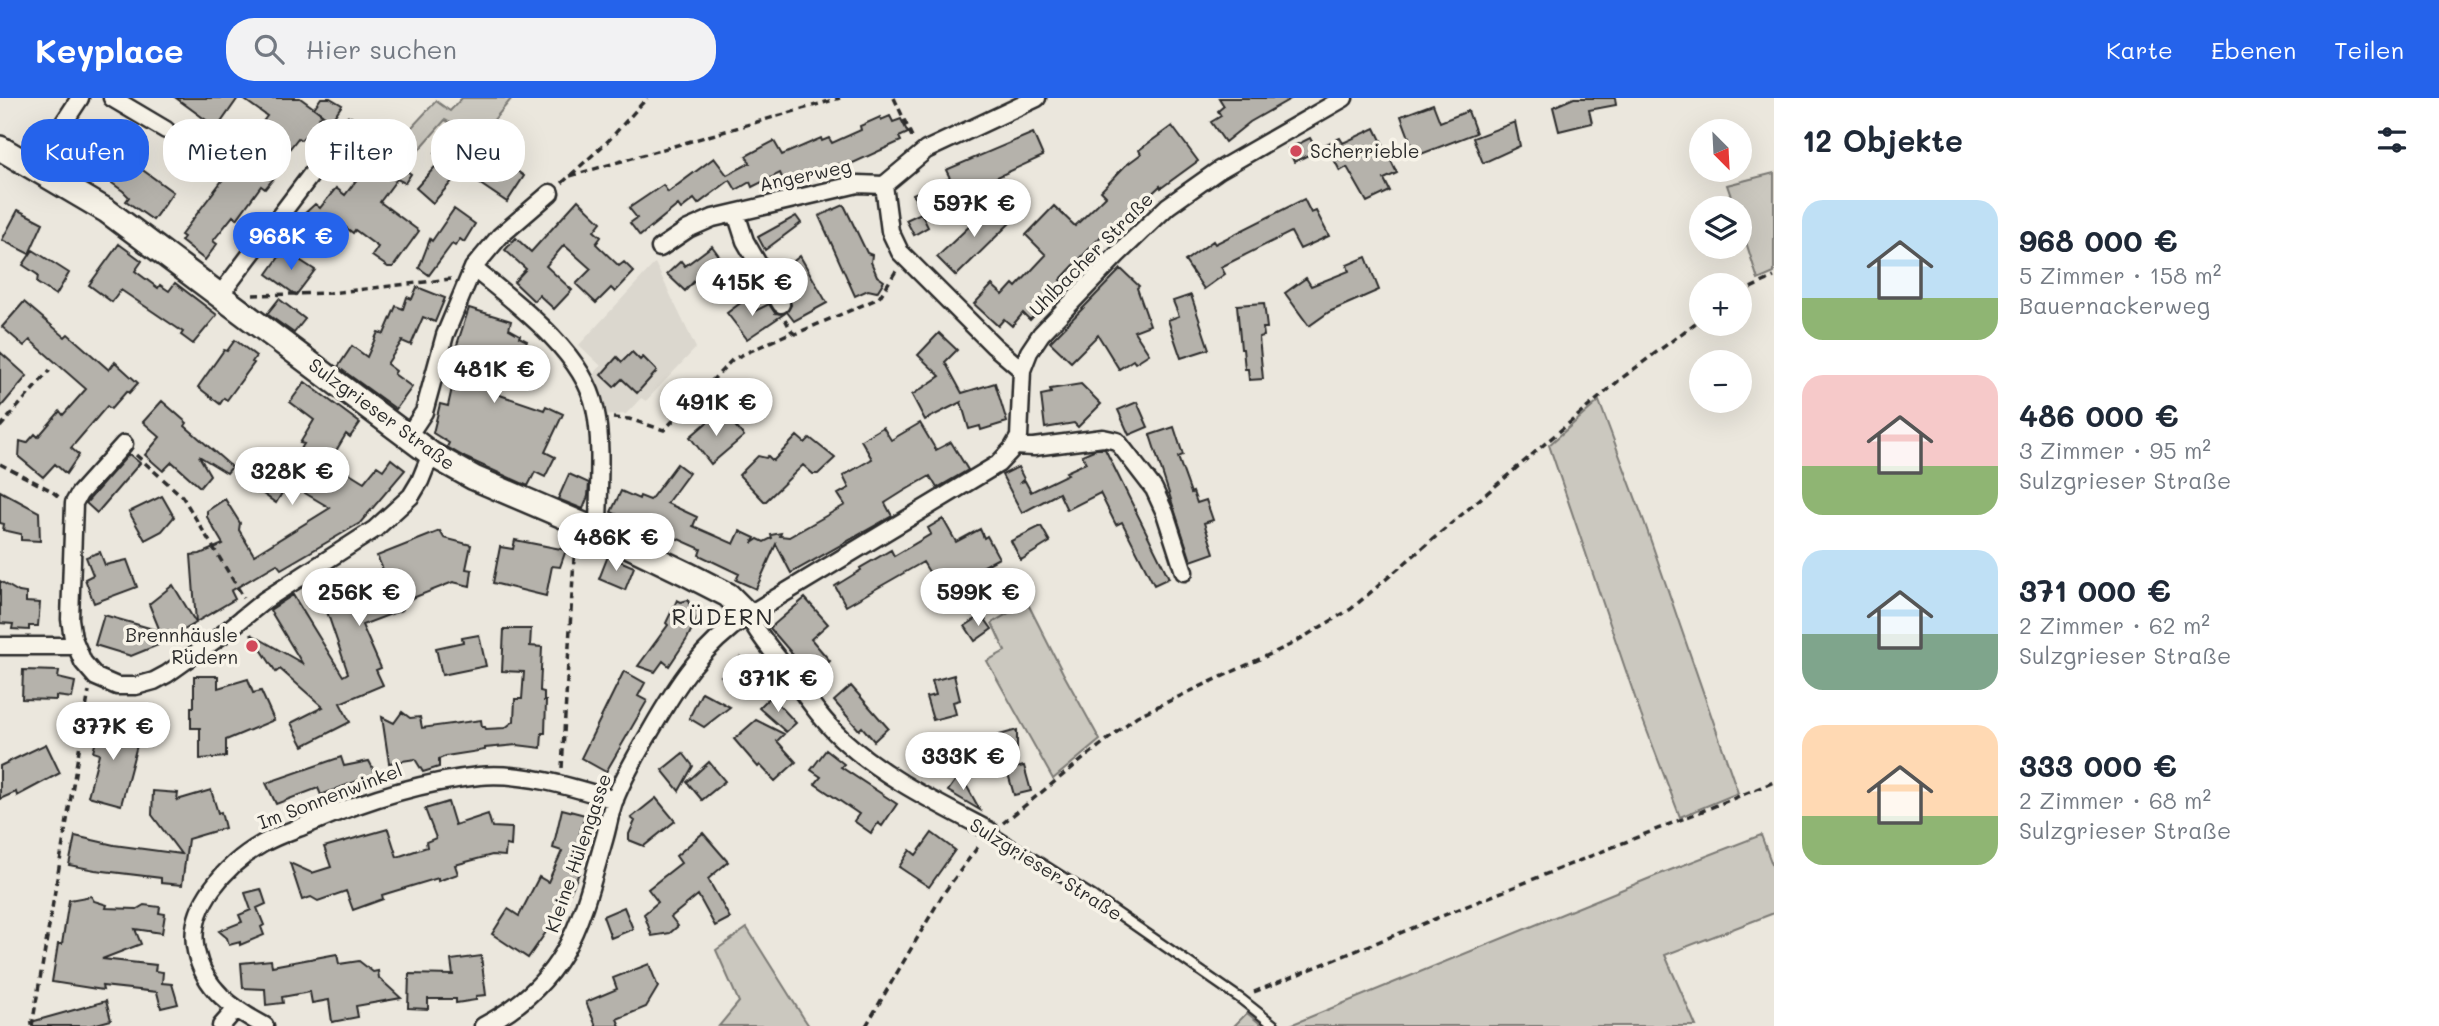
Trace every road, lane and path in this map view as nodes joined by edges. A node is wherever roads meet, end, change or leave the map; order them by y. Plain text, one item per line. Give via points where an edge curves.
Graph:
1 (79, 98) edge
2 (112, 98) edge
3 (647, 98) edge
4 (840, 98) edge
5 (894, 98) edge
6 (1037, 98) edge
7 (1344, 98) edge
8 (65, 119) edge
9 (163, 128) edge
10 (0, 148) edge
11 (920, 154) junction
12 (21, 160) edge
13 (570, 176) junction
14 (59, 182) edge
15 (306, 182) edge
16 (884, 185) junction
17 (550, 193) joint
18 (736, 213) junction
19 (660, 248) dead end
20 (903, 257) junction
21 (471, 272) junction
22 (1774, 277) edge
23 (1752, 287) edge
24 (220, 295) junction
25 (252, 295) dead end
26 (780, 304) dead end
27 (1689, 328) edge
28 (50, 370) dead end
29 (1022, 370) junction
30 (597, 419) junction
31 (0, 427) edge
32 (408, 436) junction
33 (124, 444) joint
34 (1014, 446) junction
35 (431, 454) junction
36 (0, 464) edge
37 (74, 509) junction
38 (576, 522) junction
39 (598, 531) junction
40 (1184, 572) dead end
41 (252, 611) junction
42 (748, 615) junction
43 (0, 646) edge
44 (75, 646) junction
45 (96, 677) junction
46 (1774, 782) edge
47 (561, 785) junction
48 (615, 800) junction
49 (990, 831) junction
50 (1241, 999) junction
51 (236, 1009) junction
52 (32, 1026) edge
53 (221, 1026) edge
54 (265, 1026) edge
55 (483, 1026) edge
56 (866, 1026) edge
57 (1275, 1026) edge

1 - 8 street
2 - 9 street
3 - 13 path
4 - 13 path
5 - 11 path
6 - 11 street
7 - 29 street, Uhlbacher Straße via 1219,170 1157,215 1037,339
10 - 12 street, Sulzgrieser Straße
11 - 16 street
13 - 17 path
14 - 24 street, Sulzgrieser Straße via 107,211
15 - 24 street
16 - 18 street, Angerweg via 858,184
16 - 20 street via 890,231
17 - 21 street via 500,236
18 - 19 street, Angerweg via 697,225
18 - 26 street via 742,236
20 - 29 street
20 - 30 path via 879,298 735,357 664,430 624,417
21 - 25 path via 366,290
21 - 30 street via 527,315 569,356 589,388
21 - 32 street via 445,335 424,412
22 - 23 path
24 - 32 street, Sulzgrieser Straße
27 - 49 path via 1630,371 1350,610 1290,645 1137,716
28 - 31 path
29 - 34 street, Uhlbacher Straße via 1019,433
30 - 39 street
32 - 35 street, Sulzgrieser Straße
33 - 37 street via 79,494
33 - 41 path via 182,496
34 - 40 street via 1106,438 1117,441 1154,489
34 - 42 street via 998,464 964,486
35 - 38 street, Sulzgrieser Straße
35 - 41 street via 411,496 383,523
36 - 37 path via 50,490
37 - 44 street via 70,619
38 - 39 street, Sulzgrieser Straße
38 - 47 path
39 - 42 street, Sulzgrieser Straße via 728,595
41 - 45 street via 155,681 123,687
42 - 48 street, Kleine Hülengasse via 709,646 679,681
42 - 49 street, Sulzgrieser Straße via 808,702 854,749 895,779
43 - 44 street
44 - 45 street
45 - 52 path via 86,698
46 - 50 path
47 - 48 street, Im Sonnenwinkel
47 - 51 street, Im Sonnenwinkel via 491,776 420,785 336,812 259,845 210,893 195,929 195,949 206,978
48 - 55 street, Kleine Hülengasse via 582,917 570,943 526,998
49 - 50 lane, Sulzgrieser Straße
49 - 56 path via 943,894
50 - 57 lane, Sulzgrieser Straße
51 - 53 street
51 - 54 street, Im Sonnenwinkel

